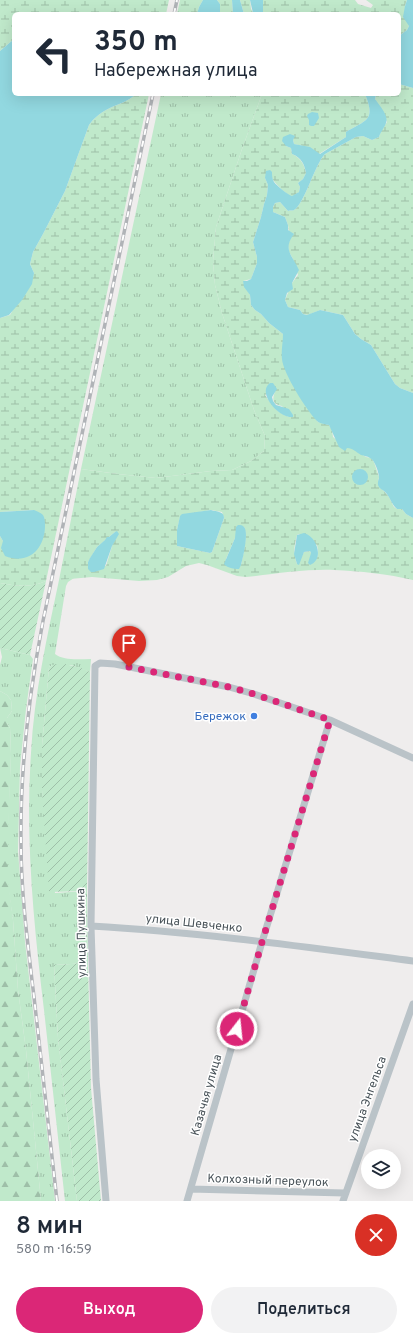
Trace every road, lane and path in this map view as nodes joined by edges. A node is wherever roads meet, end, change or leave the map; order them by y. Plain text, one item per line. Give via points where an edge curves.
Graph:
1 (330, 720) junction
2 (413, 758) edge
3 (91, 926) junction
4 (262, 942) junction
5 (413, 961) edge
6 (413, 1004) edge
7 (191, 1189) junction
8 (346, 1193) junction
9 (106, 1201) edge
10 (187, 1201) edge
11 (343, 1201) edge

1 - 2 street
1 - 3 street, улица Пушкина via 229,687 115,664 96,664
1 - 4 street, Казачья улица
3 - 4 street, улица Шевченко
3 - 9 street, улица Пушкина via 96,1079
4 - 5 street, улица Шевченко
4 - 7 street, Казачья улица
6 - 8 street, улица Энгельса
7 - 8 street, Колхозный переулок
7 - 10 street, Казачья улица
8 - 11 street, улица Энгельса

